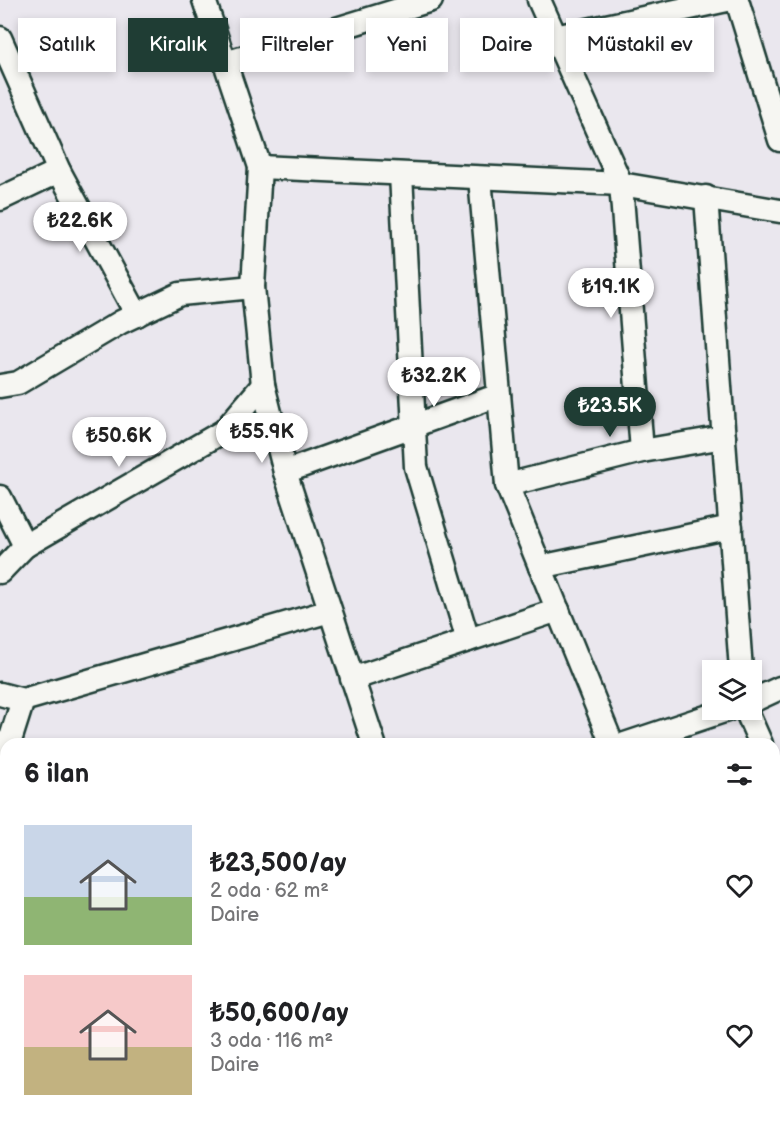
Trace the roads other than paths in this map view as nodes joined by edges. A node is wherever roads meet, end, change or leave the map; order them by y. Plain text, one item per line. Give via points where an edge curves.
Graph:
1 (204, 0) edge
2 (431, 0) edge
3 (538, 0) edge
4 (727, 0) edge
5 (737, 0) edge
6 (210, 18) edge
7 (555, 37) junction
8 (0, 38) edge
9 (228, 62) edge
10 (228, 72) edge
11 (780, 140) edge
12 (260, 167) junction
13 (59, 171) junction
14 (401, 174) junction
15 (480, 178) junction
16 (621, 184) junction
17 (706, 197) junction
18 (0, 199) edge
19 (780, 210) edge
20 (253, 287) junction
21 (137, 315) junction
22 (263, 385) junction
23 (0, 386) edge
24 (499, 395) junction
25 (414, 426) junction
26 (724, 437) junction
27 (642, 451) junction
28 (285, 472) junction
29 (507, 485) junction
30 (0, 497) edge
31 (730, 527) junction
32 (25, 546) junction
33 (540, 567) junction
34 (0, 572) edge
35 (558, 610) junction
36 (330, 611) junction
37 (468, 640) junction
38 (740, 660) edge
39 (352, 679) junction
40 (780, 688) edge
41 (0, 694) edge
42 (762, 696) edge
43 (23, 700) junction
44 (702, 718) edge
45 (749, 720) edge
46 (11, 738) edge
47 (372, 738) edge
48 (610, 738) edge
49 (643, 738) edge
50 (755, 738) edge

1 - 6 street
2 - 9 street
3 - 7 street
4 - 7 street
5 - 11 street
7 - 16 street
8 - 13 street
10 - 12 street
12 - 14 street
12 - 20 street
13 - 18 street
13 - 21 street
14 - 15 street
14 - 25 street
15 - 16 street
15 - 24 street
16 - 17 street
16 - 27 street
17 - 19 street
17 - 26 street
20 - 21 street via 180,294
20 - 22 street
21 - 23 street via 18,383
22 - 28 street
22 - 32 street via 224,431
24 - 25 street
24 - 29 street
25 - 28 street
25 - 37 street via 416,468
26 - 27 street
26 - 31 street
27 - 29 street
28 - 36 street
29 - 33 street
30 - 32 street
31 - 33 street
31 - 38 street
32 - 34 street
33 - 35 street
35 - 37 street
35 - 48 street
36 - 39 street
36 - 43 street
37 - 39 street
39 - 47 street
40 - 42 street
41 - 43 street
43 - 46 street
44 - 49 street
45 - 50 street

